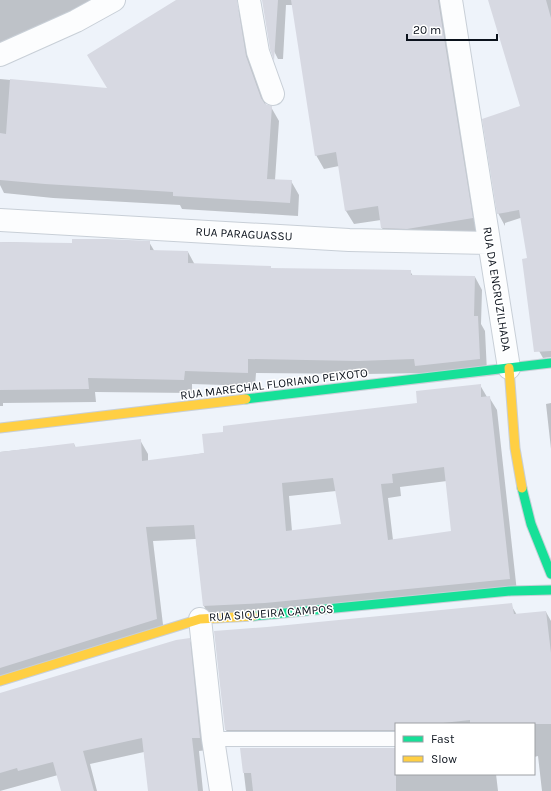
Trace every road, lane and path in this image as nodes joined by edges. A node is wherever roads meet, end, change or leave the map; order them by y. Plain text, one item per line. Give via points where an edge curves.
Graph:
1 (114, 0) edge
2 (249, 0) edge
3 (452, 0) edge
4 (0, 55) edge
5 (273, 94) dead end
6 (0, 220) edge
7 (489, 243) junction
8 (551, 363) edge
9 (509, 368) junction
10 (0, 428) edge
11 (551, 574) edge
12 (551, 590) edge
13 (200, 619) junction
14 (0, 681) edge
15 (213, 739) junction
16 (395, 739) edge
17 (221, 791) edge

1 - 4 street via 76,21
2 - 5 street via 258,52
3 - 7 street, RUA DA ENCRUZILHADA
6 - 7 street, RUA PARAGUASSU via 349,240
7 - 9 street, RUA DA ENCRUZILHADA
8 - 9 street, RUA MARECHAL FLORIANO PEIXOTO
9 - 10 street, RUA MARECHAL FLORIANO PEIXOTO
9 - 11 street, RUA DA ENCRUZILHADA via 511,416 518,474 530,522
12 - 13 street, RUA SIQUEIRA CAMPOS via 511,591
13 - 14 street, RUA SIQUEIRA CAMPOS
13 - 15 street
15 - 16 lane
15 - 17 street

